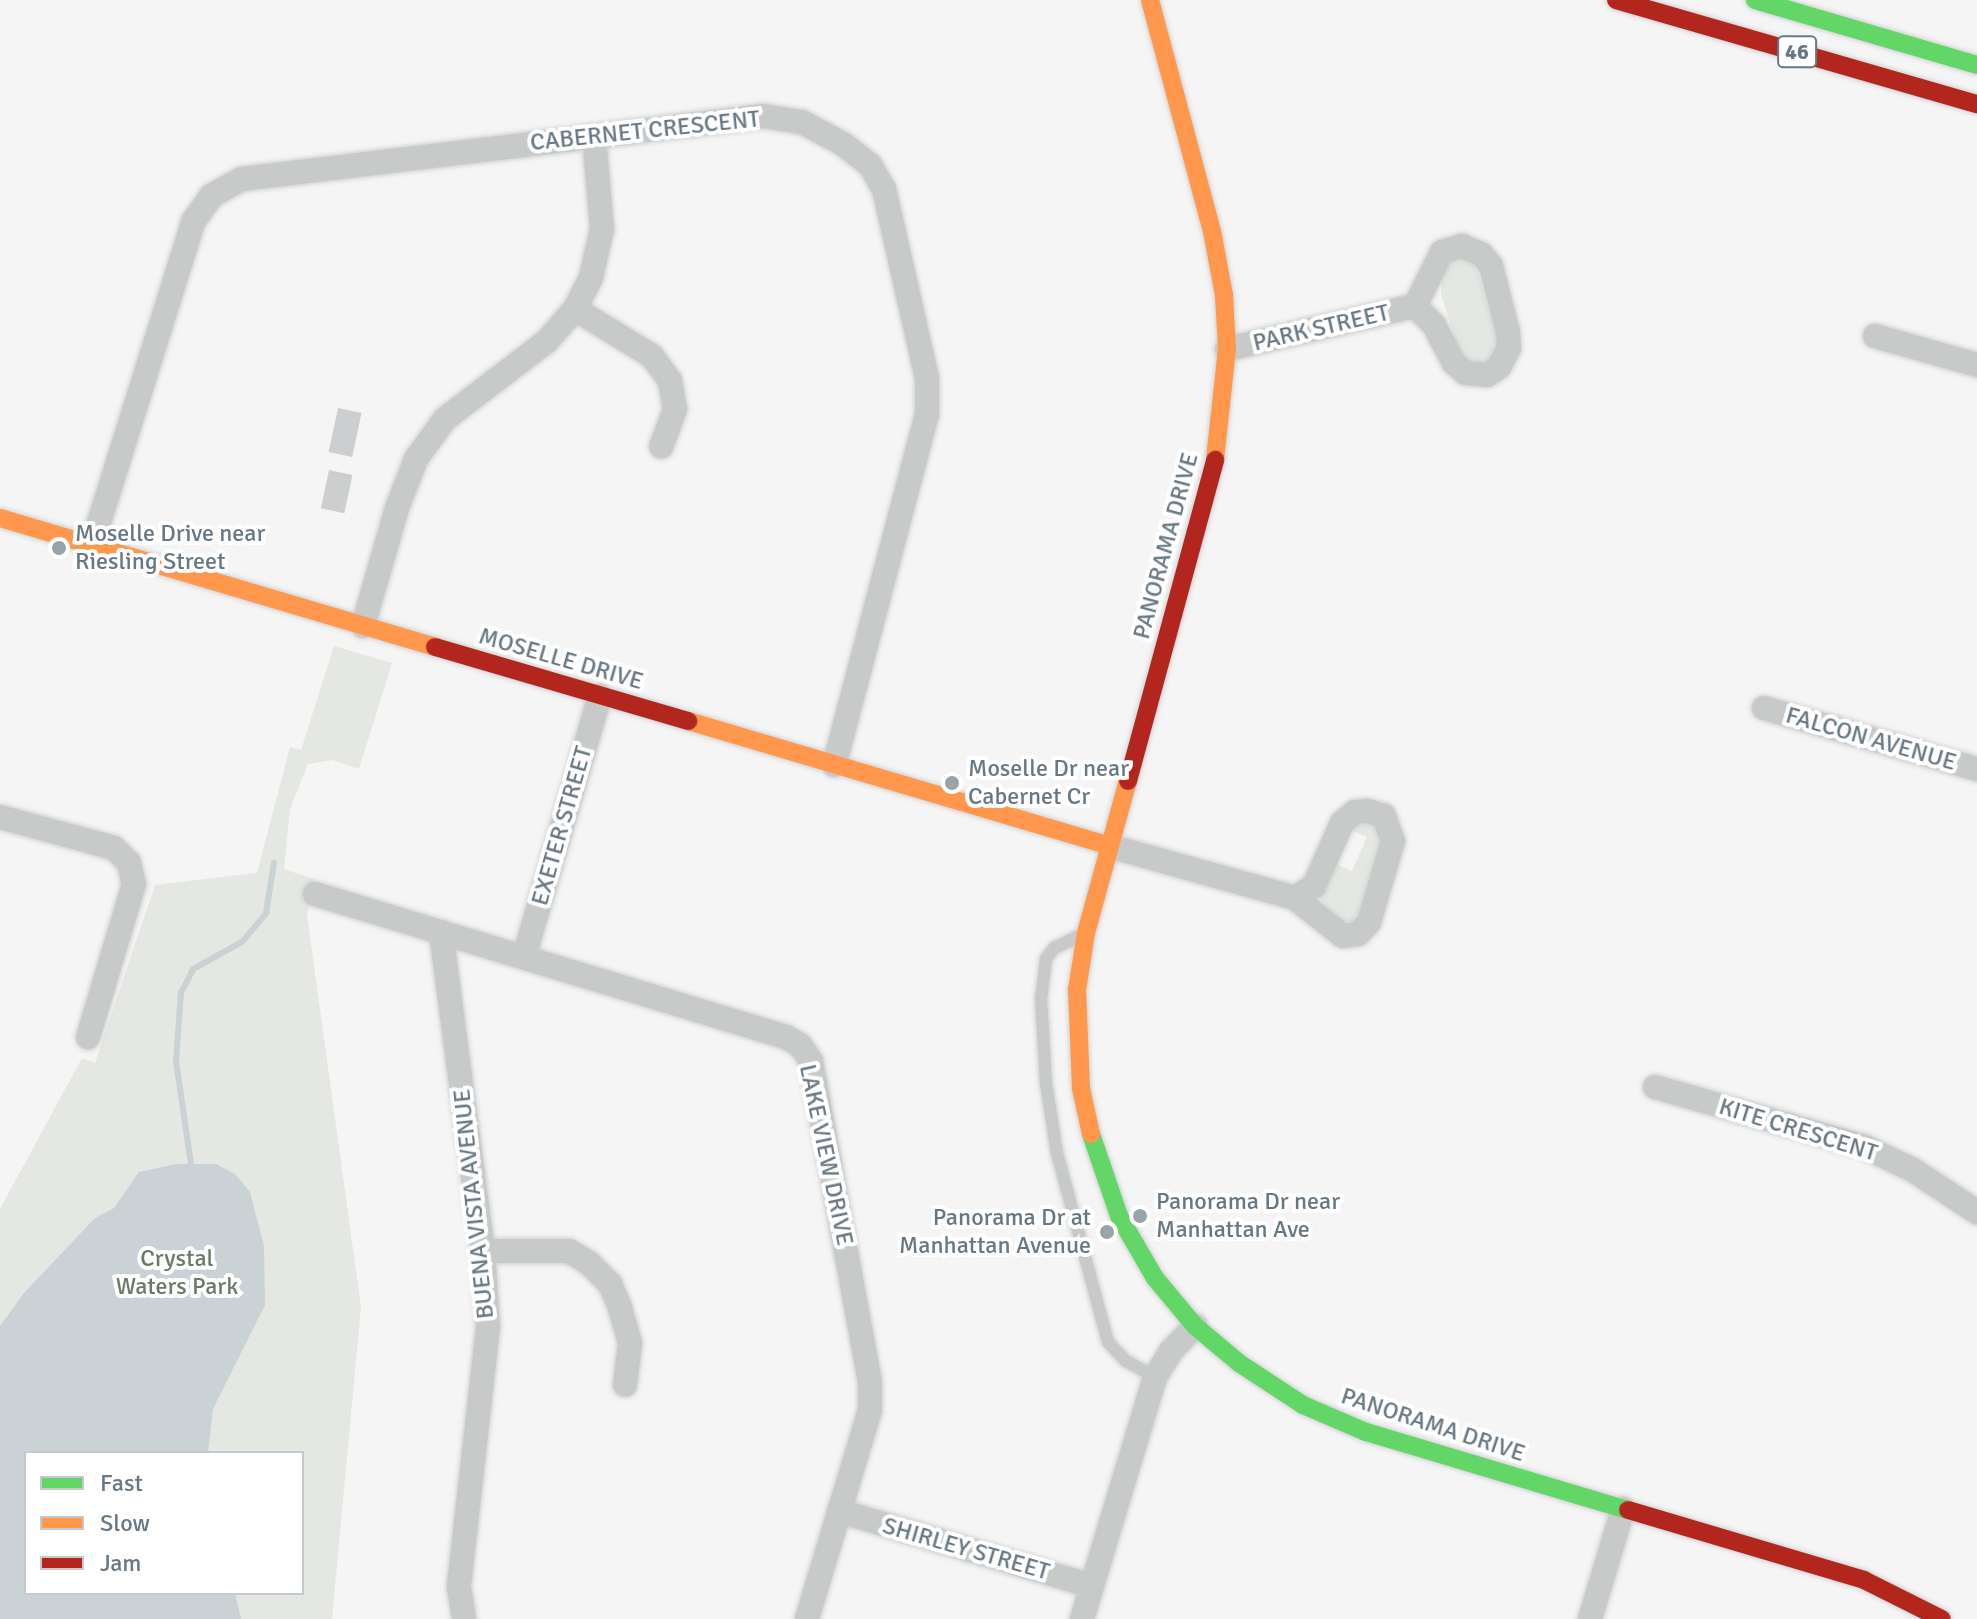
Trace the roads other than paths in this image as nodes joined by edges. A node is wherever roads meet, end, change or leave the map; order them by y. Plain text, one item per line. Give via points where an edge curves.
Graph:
1 (1150, 0) edge
2 (1616, 0) edge
3 (1755, 0) edge
4 (1138, 28) dead end
5 (1977, 65) edge
6 (1977, 104) edge
7 (594, 136) junction
8 (1197, 165) junction
9 (1415, 306) junction
10 (575, 309) junction
11 (1875, 336) dead end
12 (1227, 349) junction
13 (1977, 365) edge
14 (661, 447) dead end
15 (0, 518) edge
16 (92, 545) junction
17 (363, 626) junction
18 (600, 696) junction
19 (1764, 708) dead end
20 (834, 765) junction
21 (1977, 769) edge
22 (0, 817) edge
23 (1109, 846) junction
24 (315, 894) dead end
25 (1295, 898) junction
26 (441, 932) junction
27 (1086, 933) junction
28 (524, 957) junction
29 (88, 1037) dead end
30 (1655, 1087) dead end
31 (1977, 1212) edge
32 (483, 1251) junction
33 (1195, 1326) junction
34 (1155, 1377) junction
35 (625, 1385) dead end
36 (1623, 1509) junction
37 (839, 1511) junction
38 (1092, 1586) junction
39 (464, 1619) edge
40 (807, 1619) edge
41 (1082, 1619) edge
42 (1590, 1619) edge
43 (1942, 1619) edge

1 - 8 street, PANORAMA DRIVE
2 - 6 street, 46
3 - 5 street, 46
4 - 8 street, PANORAMA DRIVE
7 - 10 street via 602,229 591,277
7 - 16 street, CABERNET CRESCENT via 242,179 211,196 193,222
7 - 20 street, CABERNET CRESCENT via 763,116 802,122 870,165 884,189 927,378 927,414
8 - 12 street, PANORAMA DRIVE via 1224,295
9 - 9 street, PARK STREET via 1442,252 1462,246 1481,254 1491,266 1508,332 1509,348 1499,367 1487,375 1466,373
9 - 12 street, PARK STREET
10 - 14 street via 652,356 670,381 675,409
10 - 17 street via 547,341 445,419 416,459
11 - 13 street
12 - 23 street, PANORAMA DRIVE via 1215,461
15 - 16 street, MOSELLE DRIVE
16 - 17 street, MOSELLE DRIVE
17 - 18 street, MOSELLE DRIVE
18 - 20 street, MOSELLE DRIVE
18 - 28 street, EXETER STREET
19 - 21 street, FALCON AVENUE
20 - 23 street, MOSELLE DRIVE
22 - 29 street via 114,848 129,863 134,884
23 - 25 street
23 - 27 street, PANORAMA DRIVE
24 - 26 street, LAKE VIEW DRIVE
25 - 25 street via 1314,886 1342,823 1355,812 1384,816 1393,841 1369,922 1358,934 1343,936
26 - 28 street, LAKE VIEW DRIVE
26 - 32 street, BUENA VISTA AVENUE
27 - 33 street, PANORAMA DRIVE via 1077,990 1077,1047 1094,1150 1119,1216 1140,1253
27 - 34 lane via 1069,938 1046,959 1041,997 1046,1083 1057,1153 1108,1342 1126,1361
28 - 37 street, LAKE VIEW DRIVE via 786,1037 811,1061 870,1381 870,1410
30 - 31 street, KITE CRESCENT via 1865,1147 1913,1170
32 - 35 street via 569,1251 589,1263 610,1284 620,1308 630,1343
32 - 39 street, BUENA VISTA AVENUE via 488,1327 459,1587
33 - 34 street
33 - 36 street, PANORAMA DRIVE via 1303,1405 1366,1432
34 - 38 street
36 - 42 street
36 - 43 street, PANORAMA DRIVE via 1864,1580
37 - 38 street, SHIRLEY STREET
37 - 40 street, LAKE VIEW DRIVE
38 - 41 street

